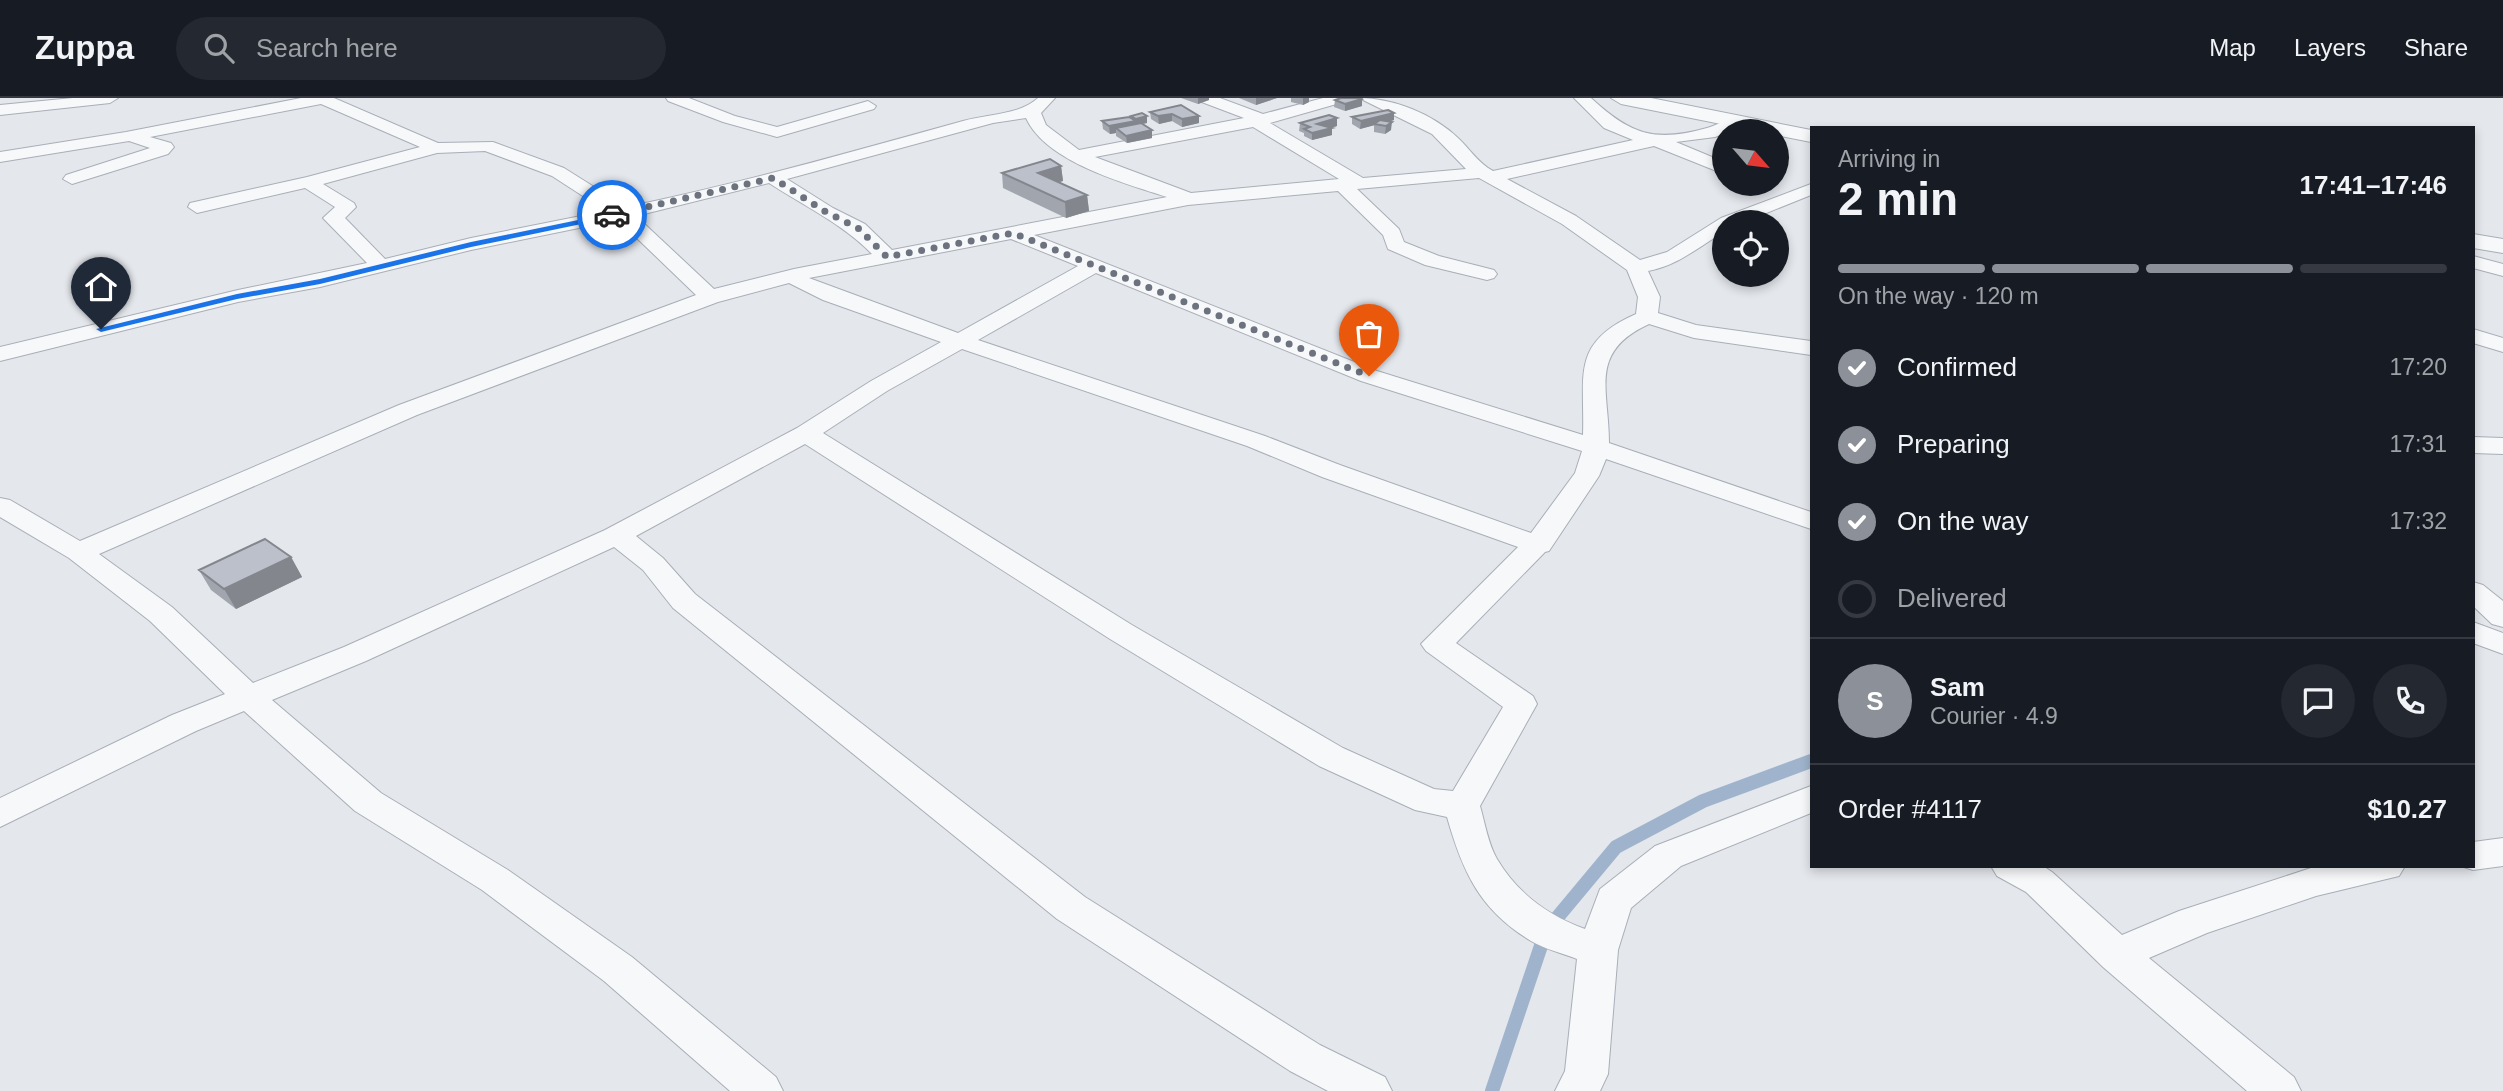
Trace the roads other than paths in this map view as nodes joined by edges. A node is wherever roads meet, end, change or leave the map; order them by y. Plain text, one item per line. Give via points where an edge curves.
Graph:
1 (40, 98) edge
2 (110, 98) edge
3 (324, 98) edge
4 (674, 98) edge
5 (1047, 98) edge
6 (1205, 98) edge
7 (1341, 98) edge
8 (1367, 98) edge
9 (1582, 98) edge
10 (1621, 98) edge
11 (866, 102) edge
12 (5, 109) edge
13 (1032, 112) junction
14 (1723, 119) edge
15 (1258, 120) junction
16 (1712, 132) edge
17 (1789, 132) edge
18 (887, 134) junction
19 (1810, 136) edge
20 (126, 137) junction
21 (1653, 140) junction
22 (436, 148) junction
23 (1079, 155) junction
24 (0, 158) edge
25 (1712, 164) edge
26 (1485, 175) junction
27 (773, 178) junction
28 (72, 179) dead end
29 (310, 182) junction
30 (1350, 184) junction
31 (1188, 199) junction
32 (1798, 200) edge
33 (197, 207) dead end
34 (1767, 210) edge
35 (622, 213) junction
36 (1712, 230) edge
37 (1013, 233) junction
38 (2475, 241) edge
39 (2503, 246) edge
40 (887, 257) junction
41 (2475, 263) edge
42 (380, 266) junction
43 (1092, 267) junction
44 (1636, 267) junction
45 (2503, 270) edge
46 (1487, 274) dead end
47 (794, 275) junction
48 (710, 297) junction
49 (1647, 317) junction
50 (2475, 337) edge
51 (957, 341) junction
52 (2503, 345) edge
53 (1810, 348) edge
54 (0, 354) edge
55 (806, 433) junction
56 (2475, 444) edge
57 (1596, 446) junction
58 (2503, 446) edge
59 (0, 506) edge
60 (1810, 521) edge
61 (615, 536) junction
62 (1539, 545) junction
63 (79, 552) junction
64 (2475, 593) edge
65 (2503, 617) edge
66 (2475, 633) edge
67 (2503, 644) edge
68 (249, 698) junction
69 (1810, 799) edge
70 (1462, 806) junction
71 (0, 814) edge
72 (2503, 852) edge
73 (2475, 856) edge
74 (2014, 868) edge
75 (2377, 868) edge
76 (1598, 950) junction
77 (2117, 955) junction
78 (761, 1091) edge
79 (1370, 1091) edge
80 (1577, 1091) edge
81 (2279, 1091) edge

1 - 12 street
2 - 12 street
3 - 20 street
3 - 22 street
4 - 11 street via 777,132
5 - 13 street
6 - 15 street
7 - 15 street
8 - 26 street via 1446,135
9 - 21 street via 1610,124
10 - 14 street
11 - 18 street
13 - 18 street
13 - 23 street via 1043,135
15 - 23 street
15 - 30 street
16 - 21 street
17 - 19 street
18 - 27 street
20 - 24 street
20 - 28 street via 164,146
21 - 25 street
21 - 26 street
22 - 29 street
22 - 35 street via 488,146 531,160
23 - 31 street
26 - 30 street
26 - 44 street via 1569,220
27 - 35 street
27 - 40 street via 858,228
29 - 33 street
29 - 42 street via 347,207 333,218
30 - 31 street
30 - 46 street via 1392,233 1395,244 1433,261
31 - 37 street
32 - 34 street
35 - 42 street
35 - 48 street
36 - 44 street via 1682,254
37 - 40 street
37 - 43 street
38 - 39 street
40 - 47 street
41 - 45 street
42 - 54 street
43 - 51 street
43 - 57 street via 1369,376
44 - 49 street via 1649,297
47 - 48 street
47 - 51 street via 831,295
48 - 63 street via 408,410
49 - 53 street via 1694,331
49 - 57 street via 1610,337 1597,360 1591,394 1597,419
50 - 52 street
51 - 55 street
51 - 62 street via 1256,442
55 - 61 street
55 - 70 street via 1121,632 1331,757 1427,801
56 - 58 street
57 - 60 street
57 - 62 street via 1592,465
59 - 63 street
61 - 68 street
61 - 79 street via 655,565 684,601 1071,908 1304,1058
62 - 70 street via 1437,644 1521,704
63 - 68 street via 161,614
64 - 65 street
66 - 67 street
68 - 71 street via 184,723
68 - 78 street via 368,802 495,880 618,969
69 - 76 street via 1668,856 1614,900
70 - 76 street via 1478,861 1504,900 1545,931
72 - 73 street
74 - 77 street via 2039,881
75 - 77 street via 2314,882 2193,922
76 - 80 street via 1586,1074
77 - 81 street

